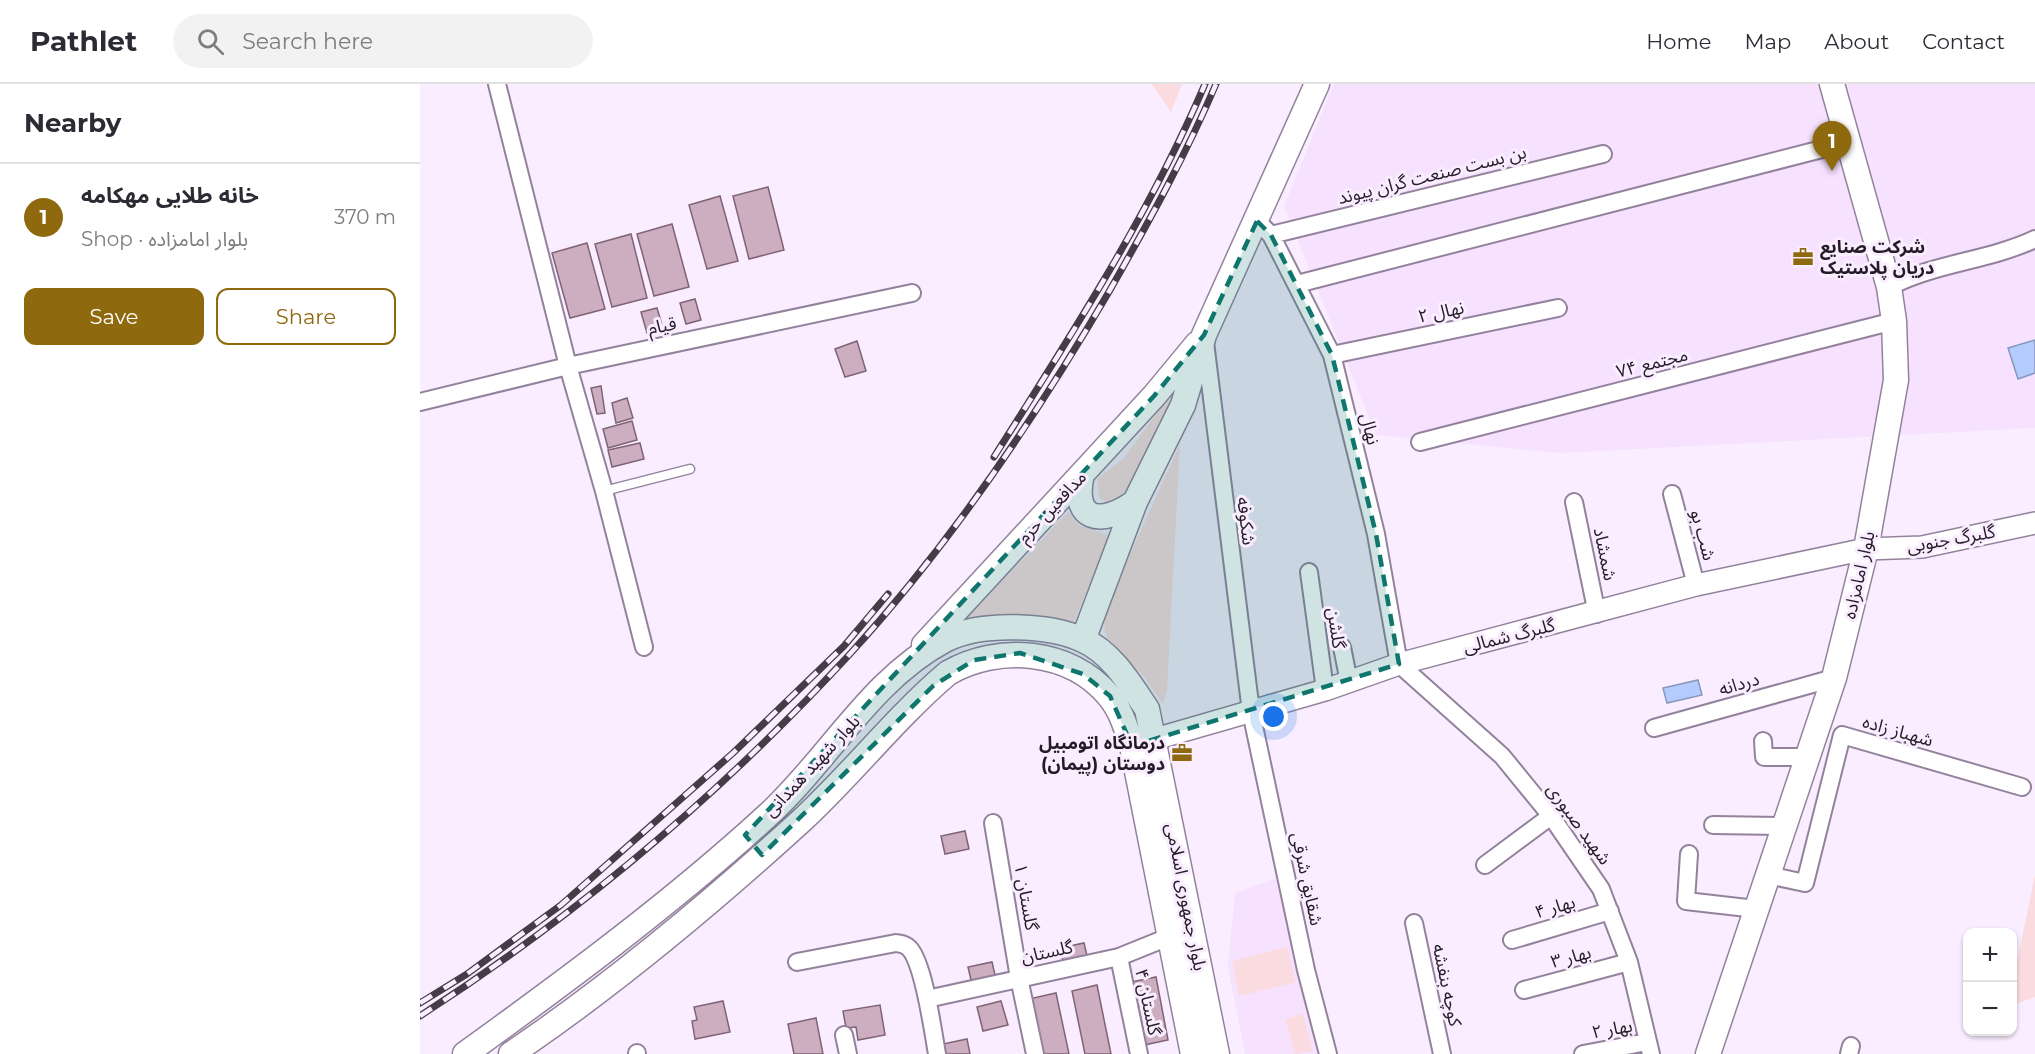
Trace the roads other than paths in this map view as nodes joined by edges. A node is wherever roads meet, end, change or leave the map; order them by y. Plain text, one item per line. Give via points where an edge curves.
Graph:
1 (497, 84) edge
2 (1317, 84) edge
3 (1832, 84) edge
4 (1826, 148) dead end
5 (1603, 154) dead end
6 (1264, 228) junction
7 (2035, 239) edge
8 (1297, 284) junction
9 (1888, 287) junction
10 (912, 292) dead end
11 (1558, 308) dead end
12 (1894, 321) junction
13 (1204, 335) junction
14 (1332, 355) junction
15 (568, 366) junction
16 (420, 402) edge
17 (1420, 442) dead end
18 (690, 469) dead end
19 (1082, 474) junction
20 (604, 491) junction
21 (1672, 494) dead end
22 (1574, 501) dead end
23 (1135, 502) junction
24 (2035, 523) edge
25 (1866, 549) junction
26 (1309, 572) dead end
27 (1696, 585) junction
28 (1597, 614) junction
29 (1083, 640) junction
30 (644, 647) dead end
31 (1342, 647) dead end
32 (1399, 664) junction
33 (896, 675) junction
34 (1834, 678) junction
35 (1349, 682) junction
36 (1325, 690) junction
37 (1251, 712) junction
38 (1654, 728) dead end
39 (1155, 739) junction
40 (1132, 746) junction
41 (1763, 749) dead end
42 (1808, 757) junction
43 (2022, 787) dead end
44 (1551, 816) junction
45 (993, 823) dead end
46 (1713, 825) dead end
47 (1785, 826) junction
48 (745, 835) junction
49 (1689, 854) dead end
50 (762, 855) junction
51 (1485, 865) dead end
52 (1768, 875) junction
53 (1756, 909) junction
54 (1610, 911) junction
55 (1414, 923) dead end
56 (1172, 936) junction
57 (1512, 940) dead end
58 (1119, 957) junction
59 (797, 962) dead end
60 (1629, 962) junction
61 (1019, 978) junction
62 (1524, 990) dead end
63 (927, 999) junction
64 (844, 1035) dead end
65 (1649, 1048) edge
66 (465, 1054) edge
67 (511, 1054) edge
68 (848, 1054) edge
69 (937, 1054) edge
70 (1035, 1054) edge
71 (1140, 1054) edge
72 (1193, 1054) edge
73 (1217, 1054) edge
74 (1328, 1054) edge
75 (1442, 1054) edge
76 (1583, 1054) edge
77 (1708, 1054) edge

1 - 15 street
2 - 6 main road, مدافعین حرم
3 - 9 main road, بلوار امامزاده
4 - 8 street
5 - 6 street, بن بست صنعت گران پیوند
6 - 8 street, نهال
6 - 13 main road, مدافعین حرم
7 - 9 street via 2012,250 1906,278
8 - 14 street, نهال
9 - 12 main road, بلوار امامزاده
10 - 15 street, قیام
11 - 14 street, نهال ۲
12 - 17 street, مجتمع ۷۴
12 - 25 main road, بلوار امامزاده via 1896,380
13 - 19 main road, مدافعین حرم
13 - 23 main road, مدافعین حرم via 1183,405
13 - 37 street, شکوفه
14 - 32 street, نهال via 1376,534
15 - 16 street, قیام
15 - 20 street
18 - 20 lane
19 - 23 main road via 1077,495 1092,516 1107,518
19 - 33 main road, مدافعین حرم
20 - 30 street
21 - 27 street, شب بو
22 - 28 street, شمشاد
23 - 29 main road, مدافعین حرم
24 - 25 street, گلبرگ جنوبی via 1922,547
25 - 27 street, گلبرگ شمالی
25 - 34 main road, بلوار امامزاده
26 - 36 street, گلشن
27 - 28 street, گلبرگ شمالی
28 - 32 street, گلبرگ شمالی
29 - 33 main road, بلوار شهید همدانی via 1016,626 979,629 946,639
29 - 39 main road, بلوار شهید همدانی via 1127,678 1147,709
31 - 35 street
32 - 35 street, گلبرگ شمالی
32 - 44 street, شهید صبوری via 1502,756
33 - 48 main road, بلوار شهید همدانی via 770,813
34 - 38 street, دردانه
34 - 42 main road, بلوار امامزاده
35 - 36 street, گلبرگ شمالی
36 - 37 street, گلبرگ شمالی
37 - 39 street, گلبرگ شمالی
37 - 74 street, شقایق شرقی via 1306,970
39 - 40 main road
39 - 73 main road, بلوار جمهوری اسلامی
40 - 50 main road, بلوار شهید همدانی via 1110,696 1083,674 1020,653 975,660 948,673 933,686 853,770
40 - 56 main road, بلوار جمهوری اسلامی
41 - 42 street
42 - 47 main road, بلوار امامزاده
43 - 52 street, شهباز زاده via 1842,735 1805,883
44 - 51 street
44 - 54 street, شهید صبوری via 1601,889
45 - 61 street, گلستان ۱
46 - 47 street
47 - 52 main road, بلوار امامزاده
48 - 50 main road
48 - 66 main road, بلوار شهید همدانی via 627,935
49 - 53 street via 1686,901
50 - 67 main road, بلوار شهید همدانی via 638,959
52 - 53 main road, بلوار امامزاده
53 - 77 main road, بلوار امامزاده
54 - 57 street, بهار ۴
54 - 60 street, شهید صبوری
55 - 75 street, کوچه بنفشه
56 - 58 street, گلستان
56 - 72 main road, بلوار جمهوری اسلامی
58 - 61 street, گلستان
58 - 71 street, گلستان ۴
59 - 63 street via 896,943 905,945 914,956
60 - 62 street, بهار ۳
60 - 65 street, شهید صبوری
61 - 63 street, گلستان
61 - 70 street, گلستان ۱
63 - 69 street
64 - 68 street
65 - 76 street, بهار ۲

